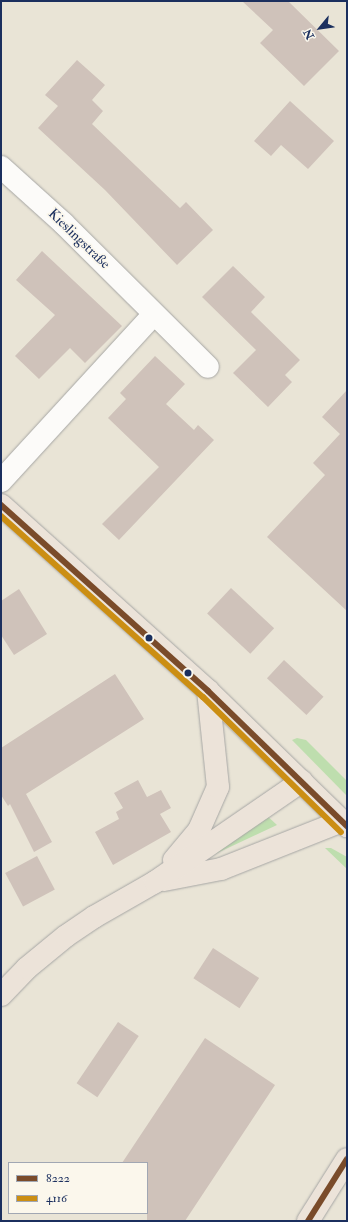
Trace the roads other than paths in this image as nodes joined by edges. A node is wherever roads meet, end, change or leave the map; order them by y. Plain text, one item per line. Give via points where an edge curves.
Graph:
1 (1, 166) edge
2 (154, 314) junction
3 (208, 367) dead end
4 (1, 481) edge
5 (1, 505) edge
6 (208, 691) junction
7 (302, 781) junction
8 (344, 823) edge
9 (155, 882) junction
10 (1, 995) edge
11 (347, 1159) edge
12 (308, 1221) edge

1 - 2 street, Kieslingstraße via 64,223
2 - 3 street, Kieslingstraße
2 - 4 street
5 - 6 main road
6 - 7 main road
6 - 9 main road via 218,788 199,830
7 - 8 main road
7 - 9 main road
8 - 9 main road via 221,869
9 - 10 main road via 66,936 27,968
11 - 12 main road

